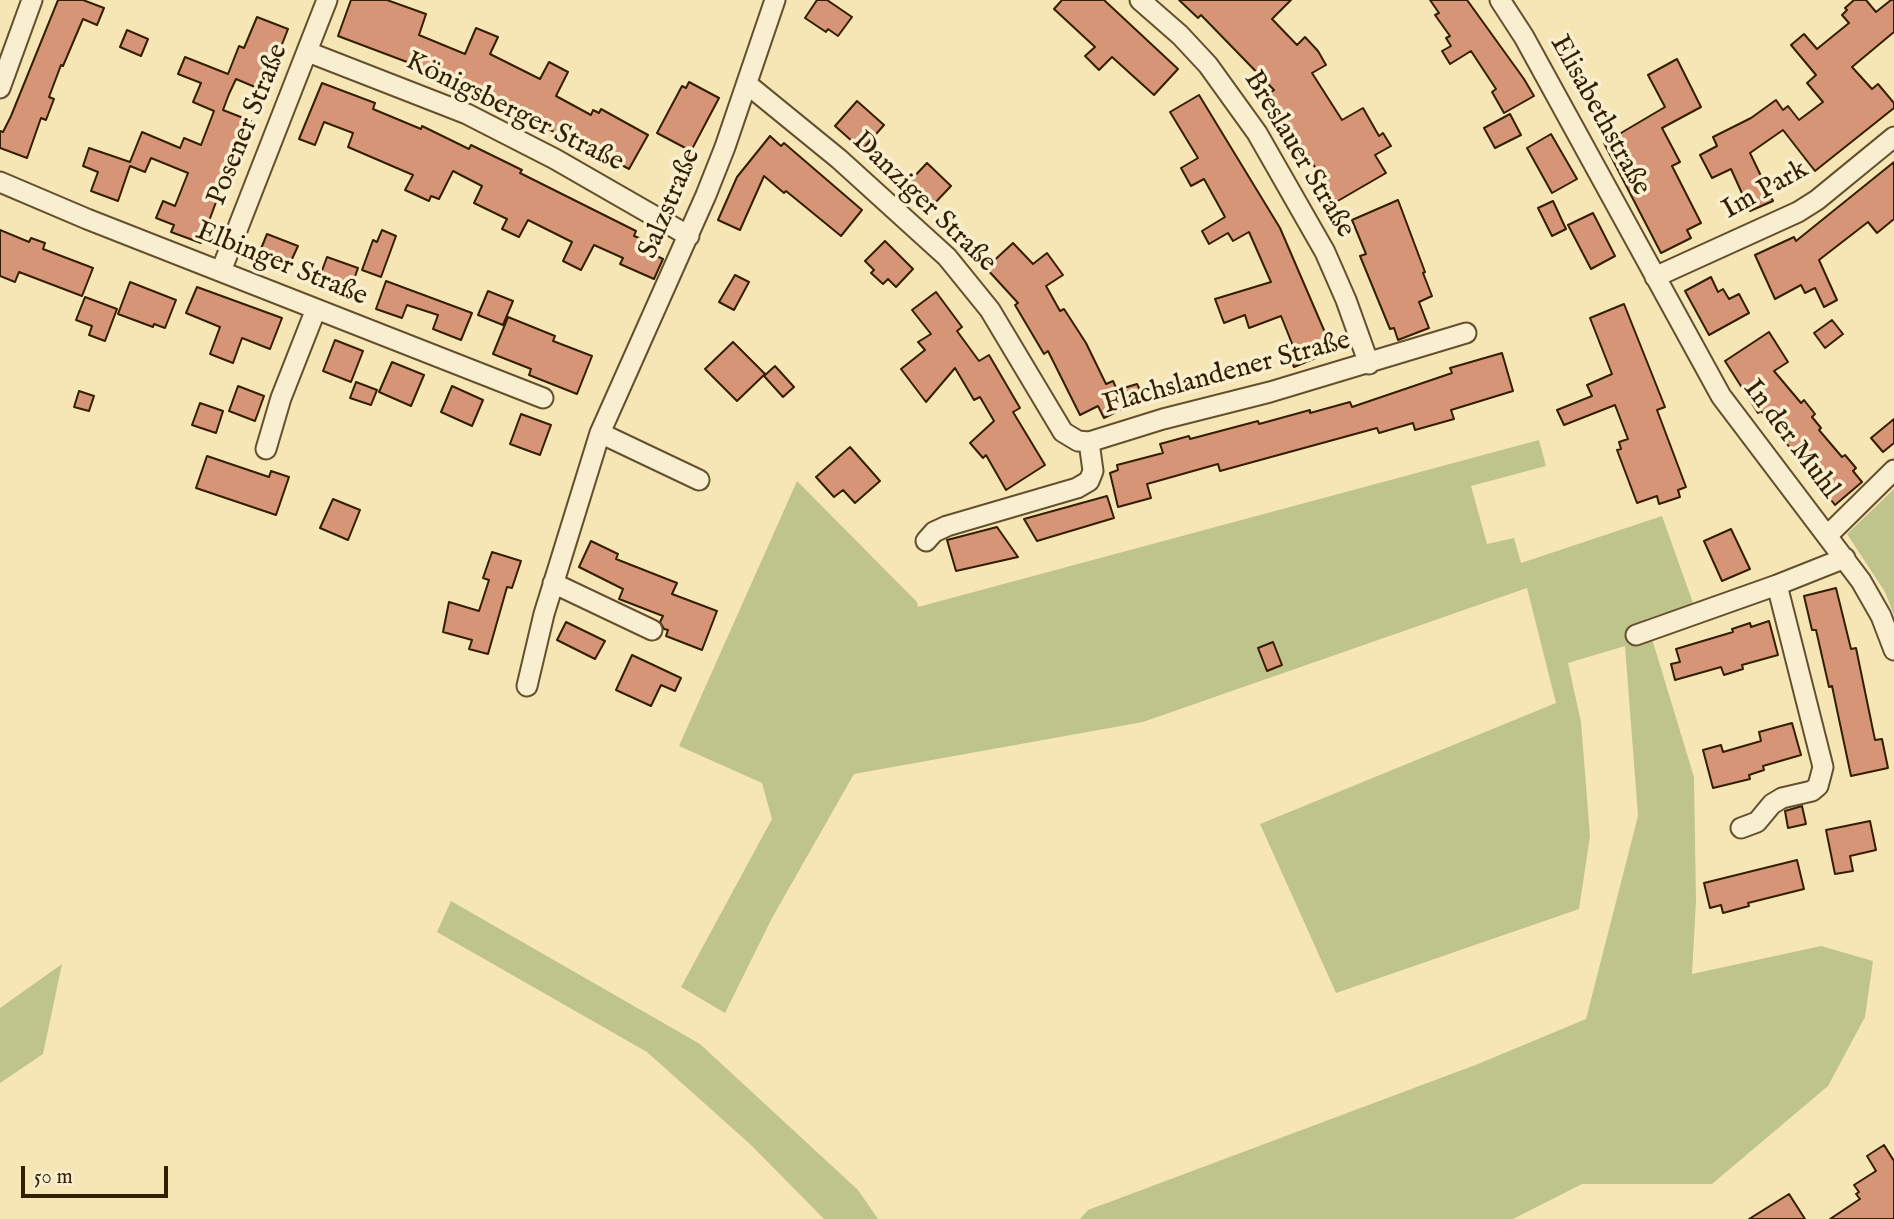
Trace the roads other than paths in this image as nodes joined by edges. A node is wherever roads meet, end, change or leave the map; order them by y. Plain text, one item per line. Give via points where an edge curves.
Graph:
1 (33, 0) edge
2 (327, 0) edge
3 (775, 0) edge
4 (1140, 0) edge
5 (1500, 0) edge
6 (308, 52) junction
7 (747, 84) junction
8 (0, 88) edge
9 (1894, 137) edge
10 (0, 183) edge
11 (689, 236) junction
12 (1650, 268) junction
13 (221, 271) junction
14 (316, 309) junction
15 (1466, 333) dead end
16 (1369, 364) junction
17 (543, 398) dead end
18 (601, 428) junction
19 (1089, 442) junction
20 (265, 449) dead end
21 (1894, 470) edge
22 (699, 480) dead end
23 (1827, 536) junction
24 (926, 541) dead end
25 (1845, 558) junction
26 (553, 583) junction
27 (1777, 585) junction
28 (652, 630) dead end
29 (1636, 635) dead end
30 (1894, 650) edge
31 (527, 687) dead end
32 (1741, 828) dead end

1 - 8 street
2 - 6 street, Posener Straße
3 - 7 street, Salzstraße
4 - 16 street, Breslauer Straße via 1208,65 1257,133 1325,252
5 - 12 street, Elisabethstraße
6 - 11 street, Königsberger Straße via 467,114
6 - 13 street, Posener Straße
7 - 11 street, Salzstraße
7 - 19 street, Danziger Straße via 947,257 990,310 1063,432
9 - 12 street, Im Park via 1798,212
10 - 13 street, Elbinger Straße
11 - 18 street, Salzstraße
12 - 23 street, In der Muhl via 1721,396
13 - 14 street, Elbinger Straße
14 - 17 street, Elbinger Straße
14 - 20 street
15 - 16 street, Flachslandener Straße
16 - 19 street, Flachslandener Straße
18 - 22 street
18 - 26 street, Salzstraße
19 - 24 street, Flachslandener Straße via 1093,471 1089,481 947,526
21 - 23 street
23 - 25 street, In der Muhl
25 - 27 street
25 - 30 street, In der Muhl via 1881,616
26 - 28 street
26 - 31 street, Salzstraße
27 - 29 street
27 - 32 street via 1823,767 1812,791 1782,798 1757,822

